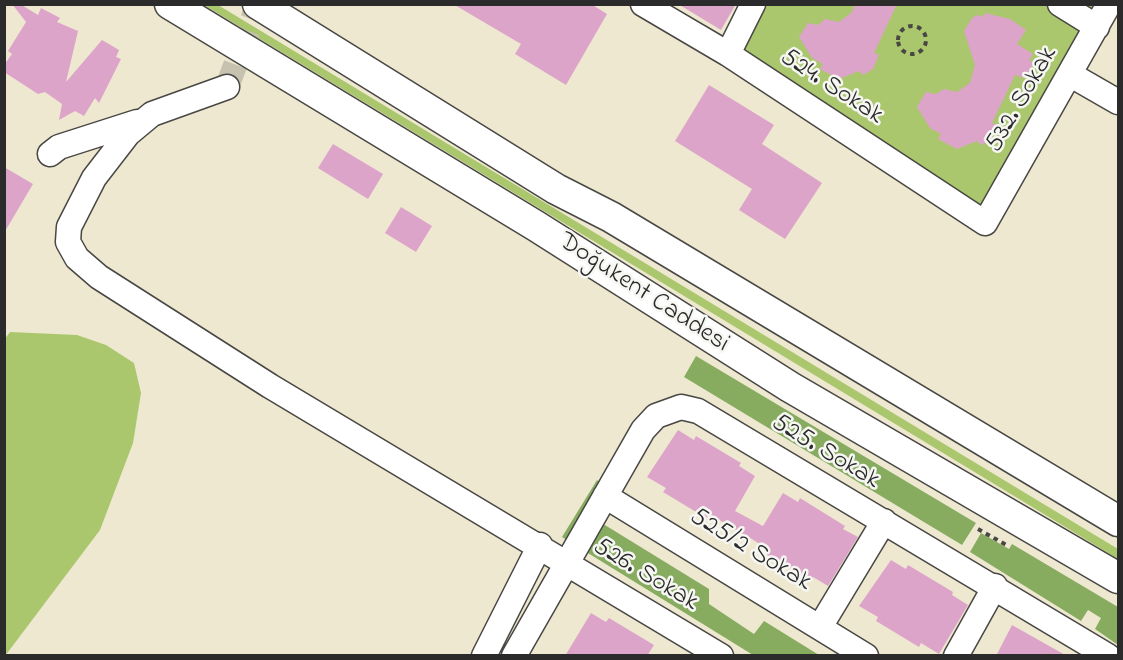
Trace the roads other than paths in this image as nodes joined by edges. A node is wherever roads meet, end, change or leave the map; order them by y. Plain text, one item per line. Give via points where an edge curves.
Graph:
1 (170, 4) edge
2 (258, 4) edge
3 (643, 4) edge
4 (753, 4) edge
5 (1060, 4) edge
6 (1109, 4) edge
7 (1097, 27) junction
8 (728, 54) junction
9 (1071, 75) junction
10 (227, 87) dead end
11 (1119, 102) edge
12 (142, 120) junction
13 (50, 154) dead end
14 (985, 223) joint
15 (605, 496) junction
16 (884, 521) junction
17 (1119, 521) edge
18 (540, 545) junction
19 (567, 562) junction
20 (1119, 578) edge
21 (995, 586) junction
22 (820, 627) junction
23 (484, 656) edge
24 (514, 656) edge
25 (721, 656) edge
26 (866, 656) edge
27 (957, 656) edge
28 (1108, 656) edge

1 - 20 main road, Doğukent Caddesi via 536,226 780,381
2 - 17 main road, Doğukent Caddesi via 555,189 611,217
3 - 8 street, 524. Sokak
4 - 8 street
5 - 7 street
6 - 7 street, 532. Sokak
7 - 9 street, 532. Sokak
8 - 14 street, 524. Sokak
9 - 11 street
9 - 14 street, 532. Sokak
10 - 12 street via 168,106
12 - 13 street via 60,147
12 - 18 street, 526. Sokak via 94,178 69,227 68,242 77,258 99,277 270,386
15 - 16 street, 525. Sokak via 648,423 672,408 689,408
15 - 19 street, 525. Sokak
15 - 22 street, 525/2 Sokak
16 - 21 street, 525. Sokak
16 - 22 street
18 - 19 street, 526. Sokak
18 - 23 street
19 - 24 street, 525. Sokak
19 - 25 street, 526. Sokak
21 - 27 street
21 - 28 street, 525. Sokak
22 - 26 street, 525/2 Sokak

